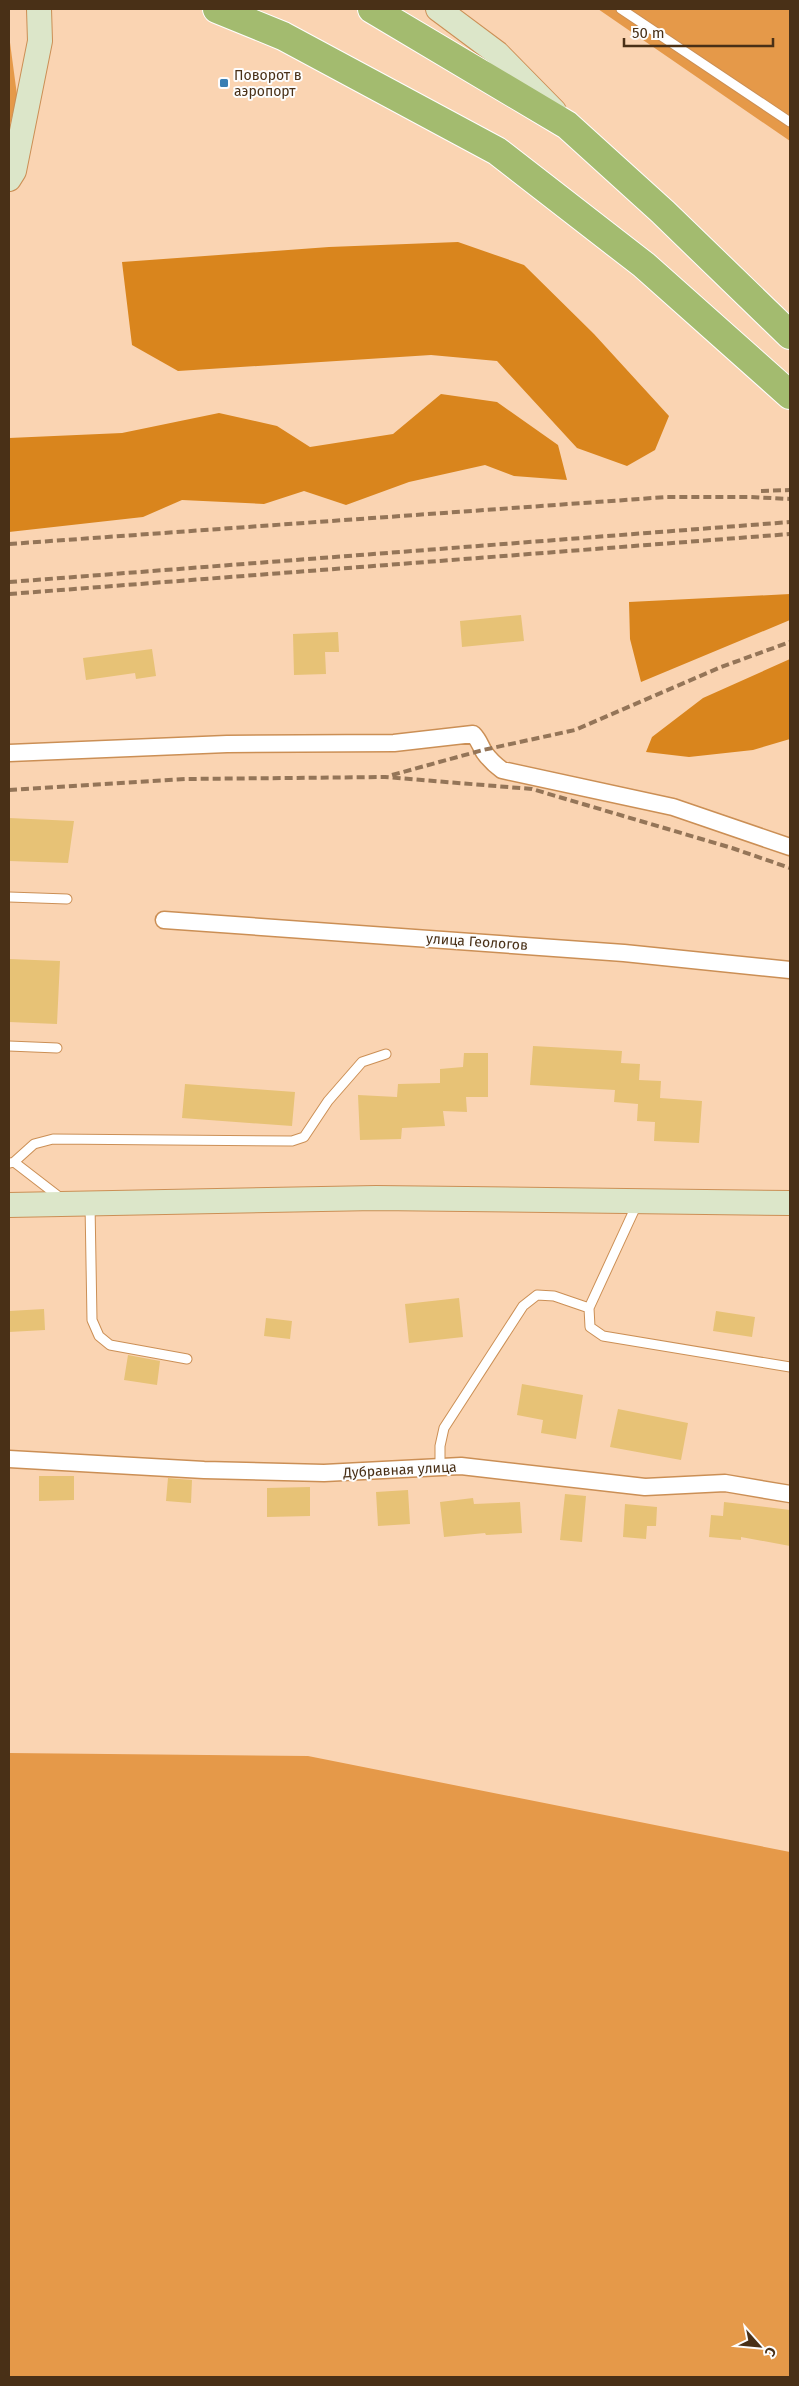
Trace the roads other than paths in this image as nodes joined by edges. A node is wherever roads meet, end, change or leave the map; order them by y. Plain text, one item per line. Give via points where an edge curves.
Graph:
1 (39, 9) edge
2 (217, 9) edge
3 (372, 9) edge
4 (438, 9) edge
5 (622, 9) edge
6 (790, 122) edge
7 (567, 125) junction
8 (9, 179) edge
9 (790, 335) edge
10 (790, 395) edge
11 (9, 753) edge
12 (790, 847) edge
13 (9, 897) edge
14 (67, 899) dead end
15 (164, 920) dead end
16 (790, 970) edge
17 (9, 1046) edge
18 (56, 1048) dead end
19 (386, 1054) dead end
20 (11, 1163) edge
21 (639, 1201) junction
22 (66, 1202) junction
23 (90, 1202) junction
24 (790, 1203) edge
25 (9, 1204) edge
26 (589, 1308) junction
27 (187, 1359) dead end
28 (790, 1367) edge
29 (9, 1459) edge
30 (440, 1467) junction
31 (790, 1494) edge

1 - 8 main road via 40,41 14,171
2 - 10 highway via 283,36 497,150 644,265
3 - 7 highway
4 - 7 main road via 497,53
5 - 6 lane
7 - 9 highway
11 - 12 street via 227,744 394,743 473,734 492,762 502,770 673,807
13 - 14 lane
15 - 16 street, улица Геологов via 624,953
17 - 18 lane
19 - 20 lane via 362,1062 328,1101 304,1137 292,1141 53,1139 34,1144
20 - 22 lane
21 - 23 main road via 376,1198
21 - 24 main road
21 - 26 lane
22 - 23 main road
22 - 25 main road
23 - 27 lane via 92,1320 99,1336 110,1345
26 - 28 lane via 590,1327 603,1336
26 - 30 lane via 554,1296 537,1295 523,1306 444,1428
29 - 30 street, Дубравная улица via 324,1473
30 - 31 street, Дубравная улица via 461,1466 645,1487 725,1483

